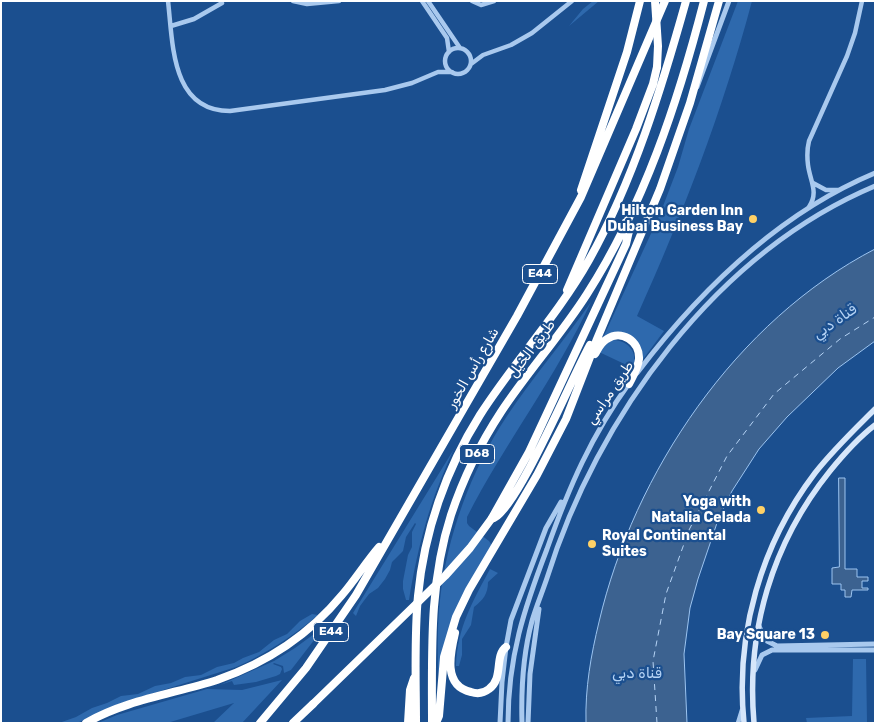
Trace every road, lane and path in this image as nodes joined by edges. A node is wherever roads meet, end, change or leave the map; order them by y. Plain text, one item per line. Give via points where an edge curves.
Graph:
1 (168, 1) edge
2 (293, 1) edge
3 (339, 1) edge
4 (422, 1) edge
5 (428, 1) edge
6 (472, 1) edge
7 (494, 1) edge
8 (640, 1) edge
9 (656, 1) edge
10 (665, 1) edge
11 (686, 1) edge
12 (704, 1) edge
13 (719, 1) edge
14 (729, 1) edge
15 (862, 1) edge
16 (571, 2) edge
17 (222, 3) dead end
18 (171, 26) junction
19 (460, 48) junction
20 (449, 52) junction
21 (468, 52) junction
22 (487, 53) junction
23 (445, 60) junction
24 (471, 64) junction
25 (438, 72) junction
26 (452, 72) junction
27 (690, 103) junction
28 (875, 173) edge
29 (813, 183) junction
30 (875, 186) edge
31 (841, 189) junction
32 (581, 197) junction
33 (804, 212) junction
34 (814, 217) junction
35 (626, 222) junction
36 (817, 223) dead end
37 (562, 303) junction
38 (597, 339) junction
39 (629, 384) junction
40 (497, 391) joint
41 (576, 394) junction
42 (875, 409) edge
43 (875, 413) edge
44 (549, 416) junction
45 (864, 421) junction
46 (875, 425) edge
47 (567, 493) junction
48 (390, 534) junction
49 (762, 549) dead end
50 (769, 552) junction
51 (484, 565) junction
52 (540, 601) junction
53 (547, 603) dead end
54 (758, 622) junction
55 (875, 644) edge
56 (506, 647) junction
57 (875, 650) edge
58 (416, 674) junction
59 (753, 675) junction
60 (313, 704) junction
61 (742, 710) junction
62 (86, 723) edge
63 (260, 723) edge
64 (292, 723) edge
65 (297, 723) edge
66 (408, 723) edge
67 (416, 723) edge
68 (432, 723) edge
69 (436, 723) edge
70 (500, 723) edge
71 (508, 723) edge
72 (522, 723) edge
73 (528, 723) edge
74 (738, 723) edge
75 (744, 723) edge
76 (754, 723) edge

1 - 18 street
2 - 3 street via 307,4
4 - 20 street via 447,38
5 - 19 street
6 - 7 street via 482,6
8 - 32 highway via 622,67 583,180
9 - 37 highway, bridge via 658,46 653,84
10 - 32 highway, شارع رأس الخور / E44
11 - 37 highway, طريق الخيل / E44 via 655,102 617,204 593,254
12 - 35 highway, طريق الخيل / E44 via 667,124
13 - 27 highway
14 - 27 street
15 - 29 street via 847,56 809,141 807,155
16 - 22 street via 532,33
17 - 18 street via 194,19
18 - 25 street via 176,65 184,85 198,101 218,110 385,90
19 - 20 street
19 - 21 street
20 - 23 street
21 - 22 street
21 - 24 street
22 - 24 street
23 - 25 street
23 - 26 street
24 - 26 street via 463,72
25 - 26 street
27 - 38 highway via 650,215
28 - 31 street, طريق مراسي
29 - 31 street via 826,190
29 - 33 street via 813,199
30 - 34 street, طريق مراسي
31 - 33 street, طريق مراسي
32 - 48 highway, شارع رأس الخور / E44 via 517,316
33 - 39 street, طريق مراسي via 749,252 712,285 674,326
34 - 36 street
34 - 52 street, طريق مراسي via 753,261 680,336 645,380 587,477 568,520
35 - 44 highway, E44 via 628,240
35 - 68 highway, طريق الخيل / D68 via 586,295 491,428 457,498 443,545 435,590
37 - 40 highway, طريق الخيل / E44
38 - 41 highway
38 - 44 highway via 588,348
39 - 41 highway via 639,361 638,349 628,338 612,336 599,346
39 - 47 street, طريق مراسي via 587,452
40 - 58 highway, طريق الخيل / D68 via 458,454 431,524 418,597
41 - 51 highway via 552,447
42 - 45 main road
43 - 45 main road
44 - 60 highway, E44, bridge via 492,518 470,548
45 - 50 main road via 807,483
46 - 54 main road via 833,467 797,519 770,577
47 - 56 street via 546,528 520,594
47 - 71 street, طريق مراسي via 518,630 511,668
48 - 62 highway via 328,611 309,629 263,660 227,676 121,707
48 - 63 highway, شارع رأس الخور / E44 via 321,647
49 - 50 main road
50 - 61 main road via 748,624 742,672
51 - 56 highway via 455,632 450,662 452,678 469,692 480,693 489,689 496,681 501,652
51 - 69 highway via 460,609 447,642
52 - 53 street
52 - 72 street, طريق مراسي via 529,635 521,704
52 - 73 street
54 - 55 street via 763,638 777,646
54 - 59 main road
56 - 70 street
57 - 59 street via 768,651 759,658
58 - 66 highway via 410,687
58 - 67 highway, طريق الخيل / D68
59 - 76 main road
60 - 64 highway, E44
60 - 65 highway
61 - 74 street
61 - 75 main road

